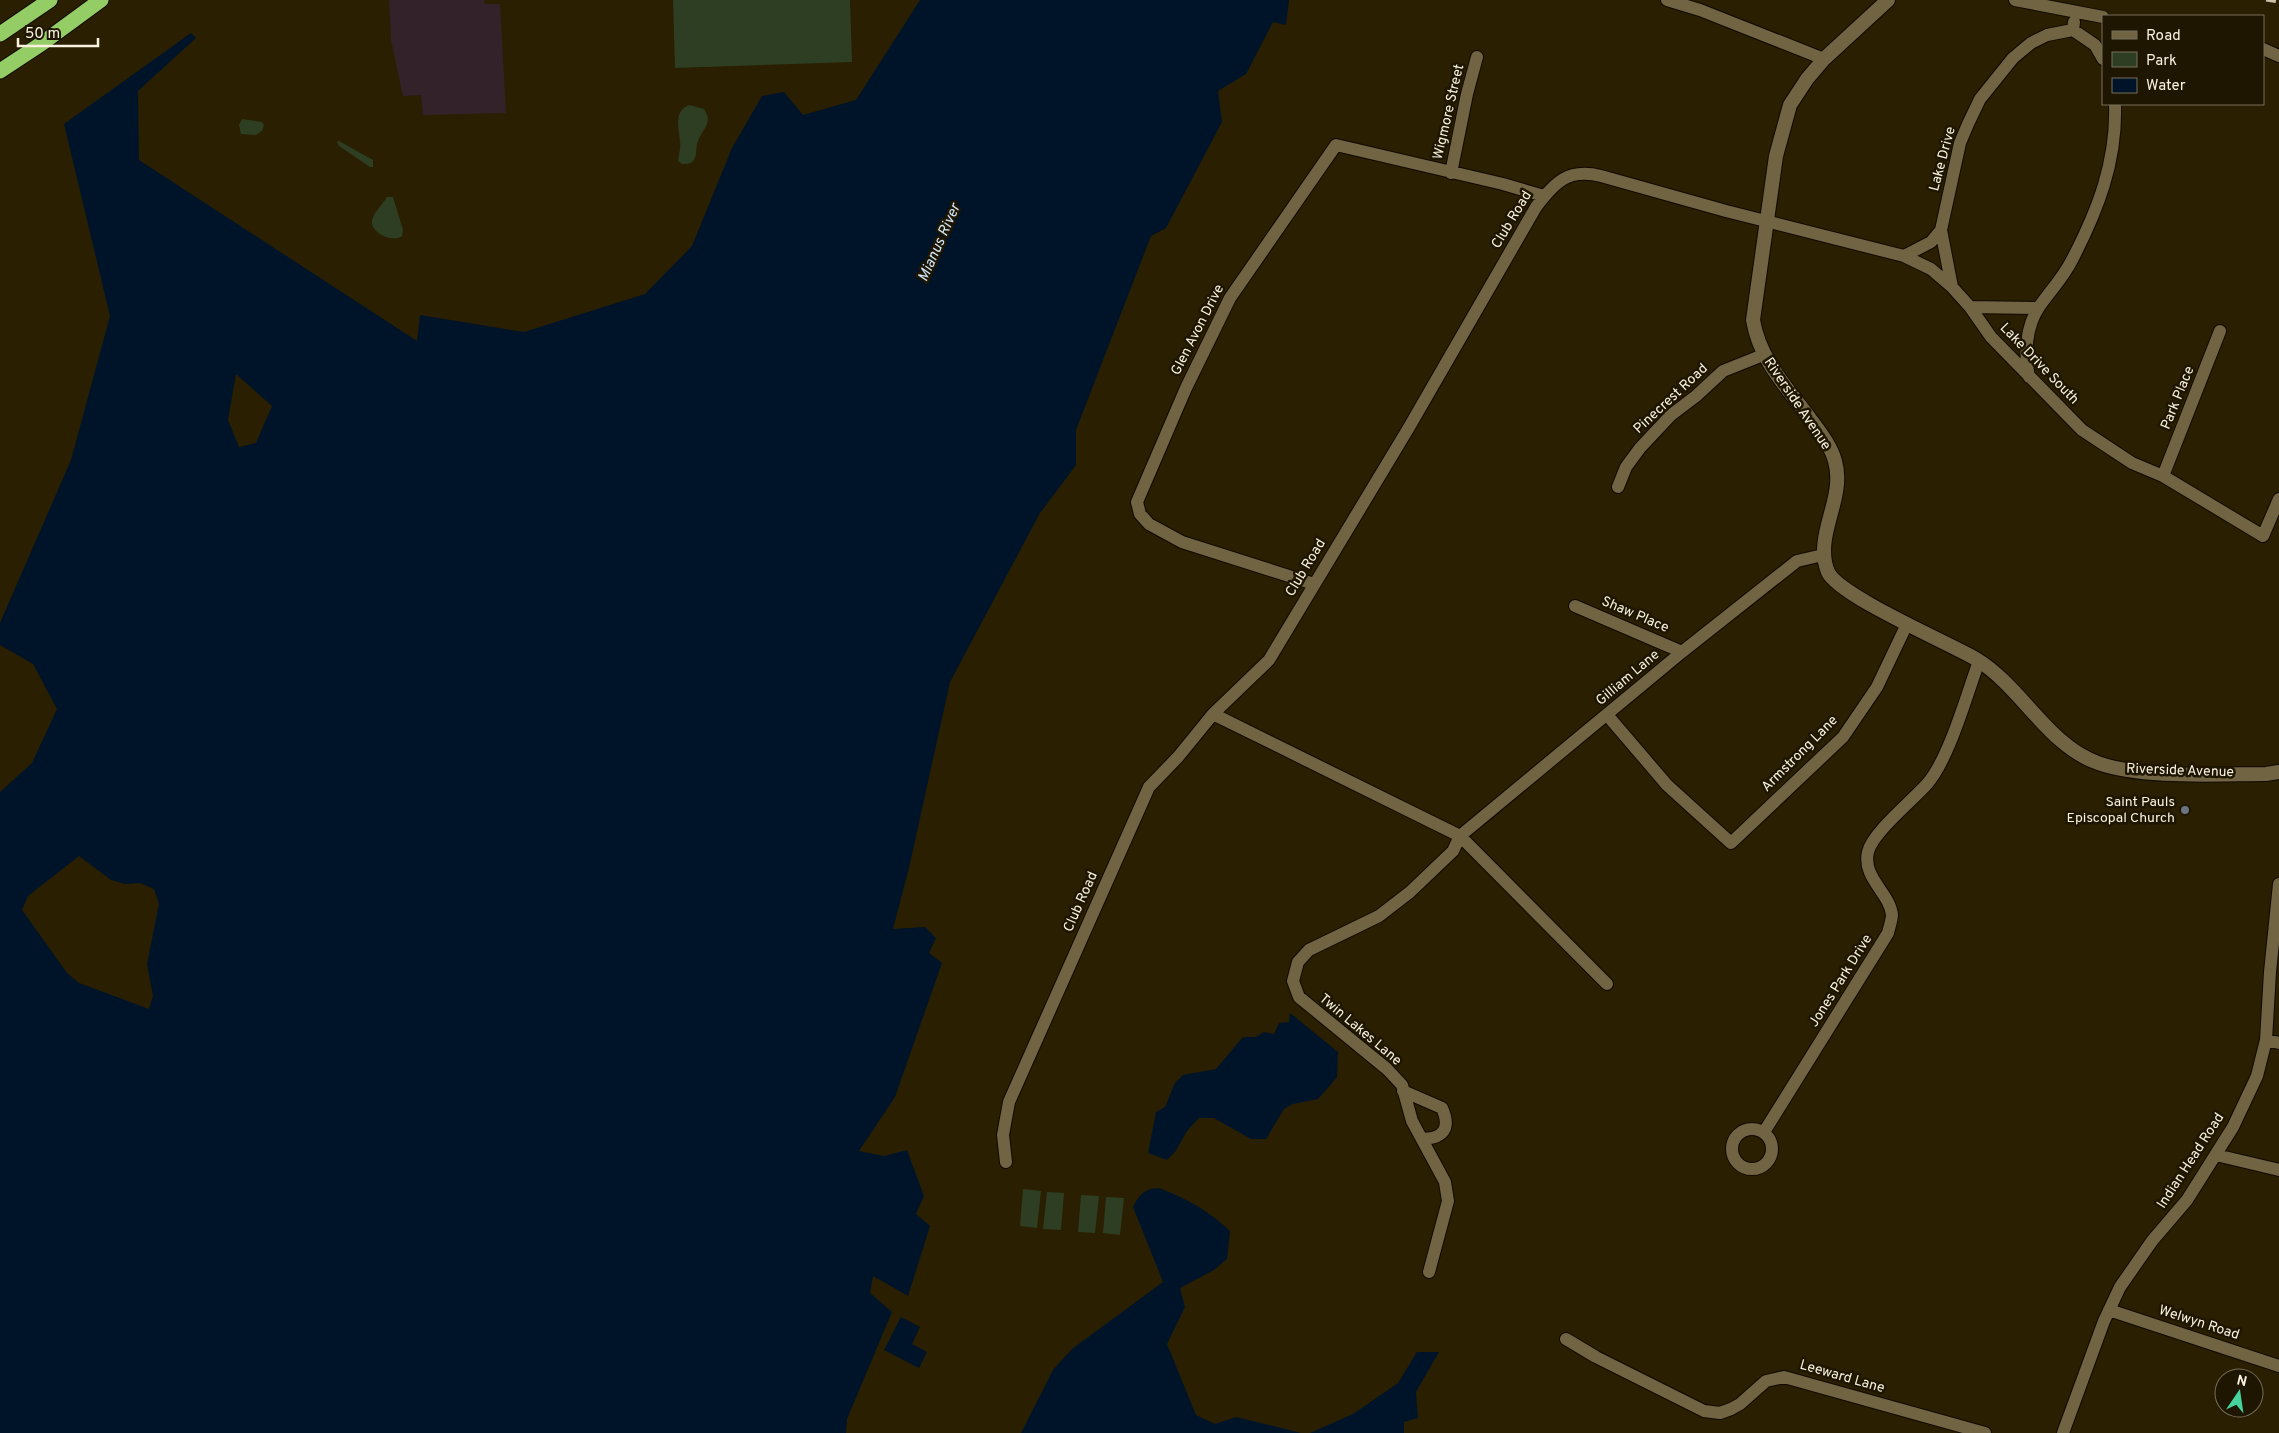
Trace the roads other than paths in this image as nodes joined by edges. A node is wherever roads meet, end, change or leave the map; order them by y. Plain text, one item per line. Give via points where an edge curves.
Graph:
1 (50, 0) edge
2 (101, 0) edge
3 (1667, 0) edge
4 (1888, 0) edge
5 (2015, 0) edge
6 (2076, 11) junction
7 (2102, 16) edge
8 (2073, 30) junction
9 (4, 31) edge
10 (41, 44) junction
11 (2264, 49) edge
12 (2102, 56) edge
13 (2278, 56) edge
14 (1477, 57) dead end
15 (1824, 59) junction
16 (0, 71) edge
17 (0, 76) edge
18 (2114, 105) edge
19 (1451, 173) junction
20 (1544, 196) junction
21 (1766, 221) junction
22 (1941, 230) junction
23 (1904, 256) junction
24 (1952, 287) junction
25 (1970, 307) junction
26 (2038, 308) junction
27 (2220, 331) dead end
28 (1763, 355) junction
29 (2029, 377) junction
30 (2163, 476) junction
31 (1618, 486) dead end
32 (2279, 499) edge
33 (1823, 555) junction
34 (1314, 584) junction
35 (1575, 606) dead end
36 (1908, 624) junction
37 (1682, 652) junction
38 (1979, 661) junction
39 (1212, 714) junction
40 (1608, 716) junction
41 (2279, 772) edge
42 (1460, 836) junction
43 (2279, 884) edge
44 (1607, 984) dead end
45 (2273, 1042) edge
46 (1403, 1091) junction
47 (1764, 1132) dead end
48 (1423, 1139) junction
49 (2216, 1155) junction
50 (1006, 1162) dead end
51 (2279, 1170) edge
52 (1429, 1272) dead end
53 (2109, 1310) junction
54 (1566, 1339) dead end
55 (2279, 1366) edge
56 (1986, 1433) edge
57 (2063, 1433) edge

1 - 9 highway
2 - 10 highway
3 - 15 street
4 - 15 street, Riverside Avenue
5 - 6 street
6 - 7 street
6 - 8 street
8 - 12 street via 2095,45
8 - 22 street, Lake Drive via 2047,35 2031,44 2013,58 1980,99 1960,143
10 - 16 highway
10 - 17 highway
11 - 13 street
14 - 19 street, Wigmore Street via 1466,94
15 - 21 street, Riverside Avenue via 1800,88 1787,114 1776,156
18 - 26 street via 2113,150 2099,204 2071,262
19 - 20 street, Glen Avon Drive
19 - 34 street, Glen Avon Drive via 1336,145 1230,298 1186,388 1137,502 1140,514 1149,524 1182,542
20 - 21 street, Club Road via 1568,176 1590,173
20 - 34 street, Club Road
21 - 23 street, Lake Drive South
21 - 28 street, Riverside Avenue via 1754,320
22 - 23 street via 1931,242
22 - 24 street, Lake Drive
23 - 24 street, Lake Drive South via 1931,269
24 - 25 street, Lake Drive South
25 - 26 street
25 - 29 street, Lake Drive South via 1990,338
26 - 29 street via 2027,343 2025,362
27 - 30 street, Park Place
28 - 31 street, Pinecrest Road via 1723,371 1671,415 1640,448 1626,467
28 - 33 street, Riverside Avenue via 1821,434 1835,461 1837,481
29 - 30 street, Lake Drive South via 2082,430 2132,463
30 - 32 street, Lake Drive South via 2263,536
33 - 36 street, Riverside Avenue via 1829,575 1854,596
33 - 37 street, Gilliam Lane via 1797,561
34 - 39 street, Club Road via 1269,660
35 - 37 street, Shaw Place
36 - 38 street, Riverside Avenue
36 - 40 street, Armstrong Lane via 1877,687 1843,737 1731,843 1667,785
37 - 40 street, Gilliam Lane
38 - 41 street, Riverside Avenue via 1999,676 2061,740 2087,759 2100,764 2165,773
38 - 47 street, Jones Park Drive via 1945,754 1929,782 1878,835 1868,851 1867,866 1892,915 1888,933
39 - 42 street
39 - 50 street, Club Road via 1149,787 1009,1102 1003,1135
40 - 42 street, Gilliam Lane
42 - 44 street
42 - 46 street, Twin Lakes Lane via 1453,851 1380,916 1309,950 1298,962 1293,981 1299,997 1386,1069 1402,1084
43 - 45 street, Indian Head Road via 2270,972
45 - 49 street, Indian Head Road via 2246,1103
46 - 48 street, Twin Lakes Lane via 1412,1122
46 - 48 street via 1442,1108 1446,1117 1442,1134 1435,1139
48 - 52 street, Twin Lakes Lane via 1445,1182 1448,1201
49 - 51 street
49 - 53 street, Indian Head Road via 2187,1200 2136,1263
53 - 55 street, Welwyn Road
53 - 57 street, Indian Head Road
54 - 56 street, Leeward Lane via 1704,1411 1720,1413 1731,1409 1766,1381 1784,1377

